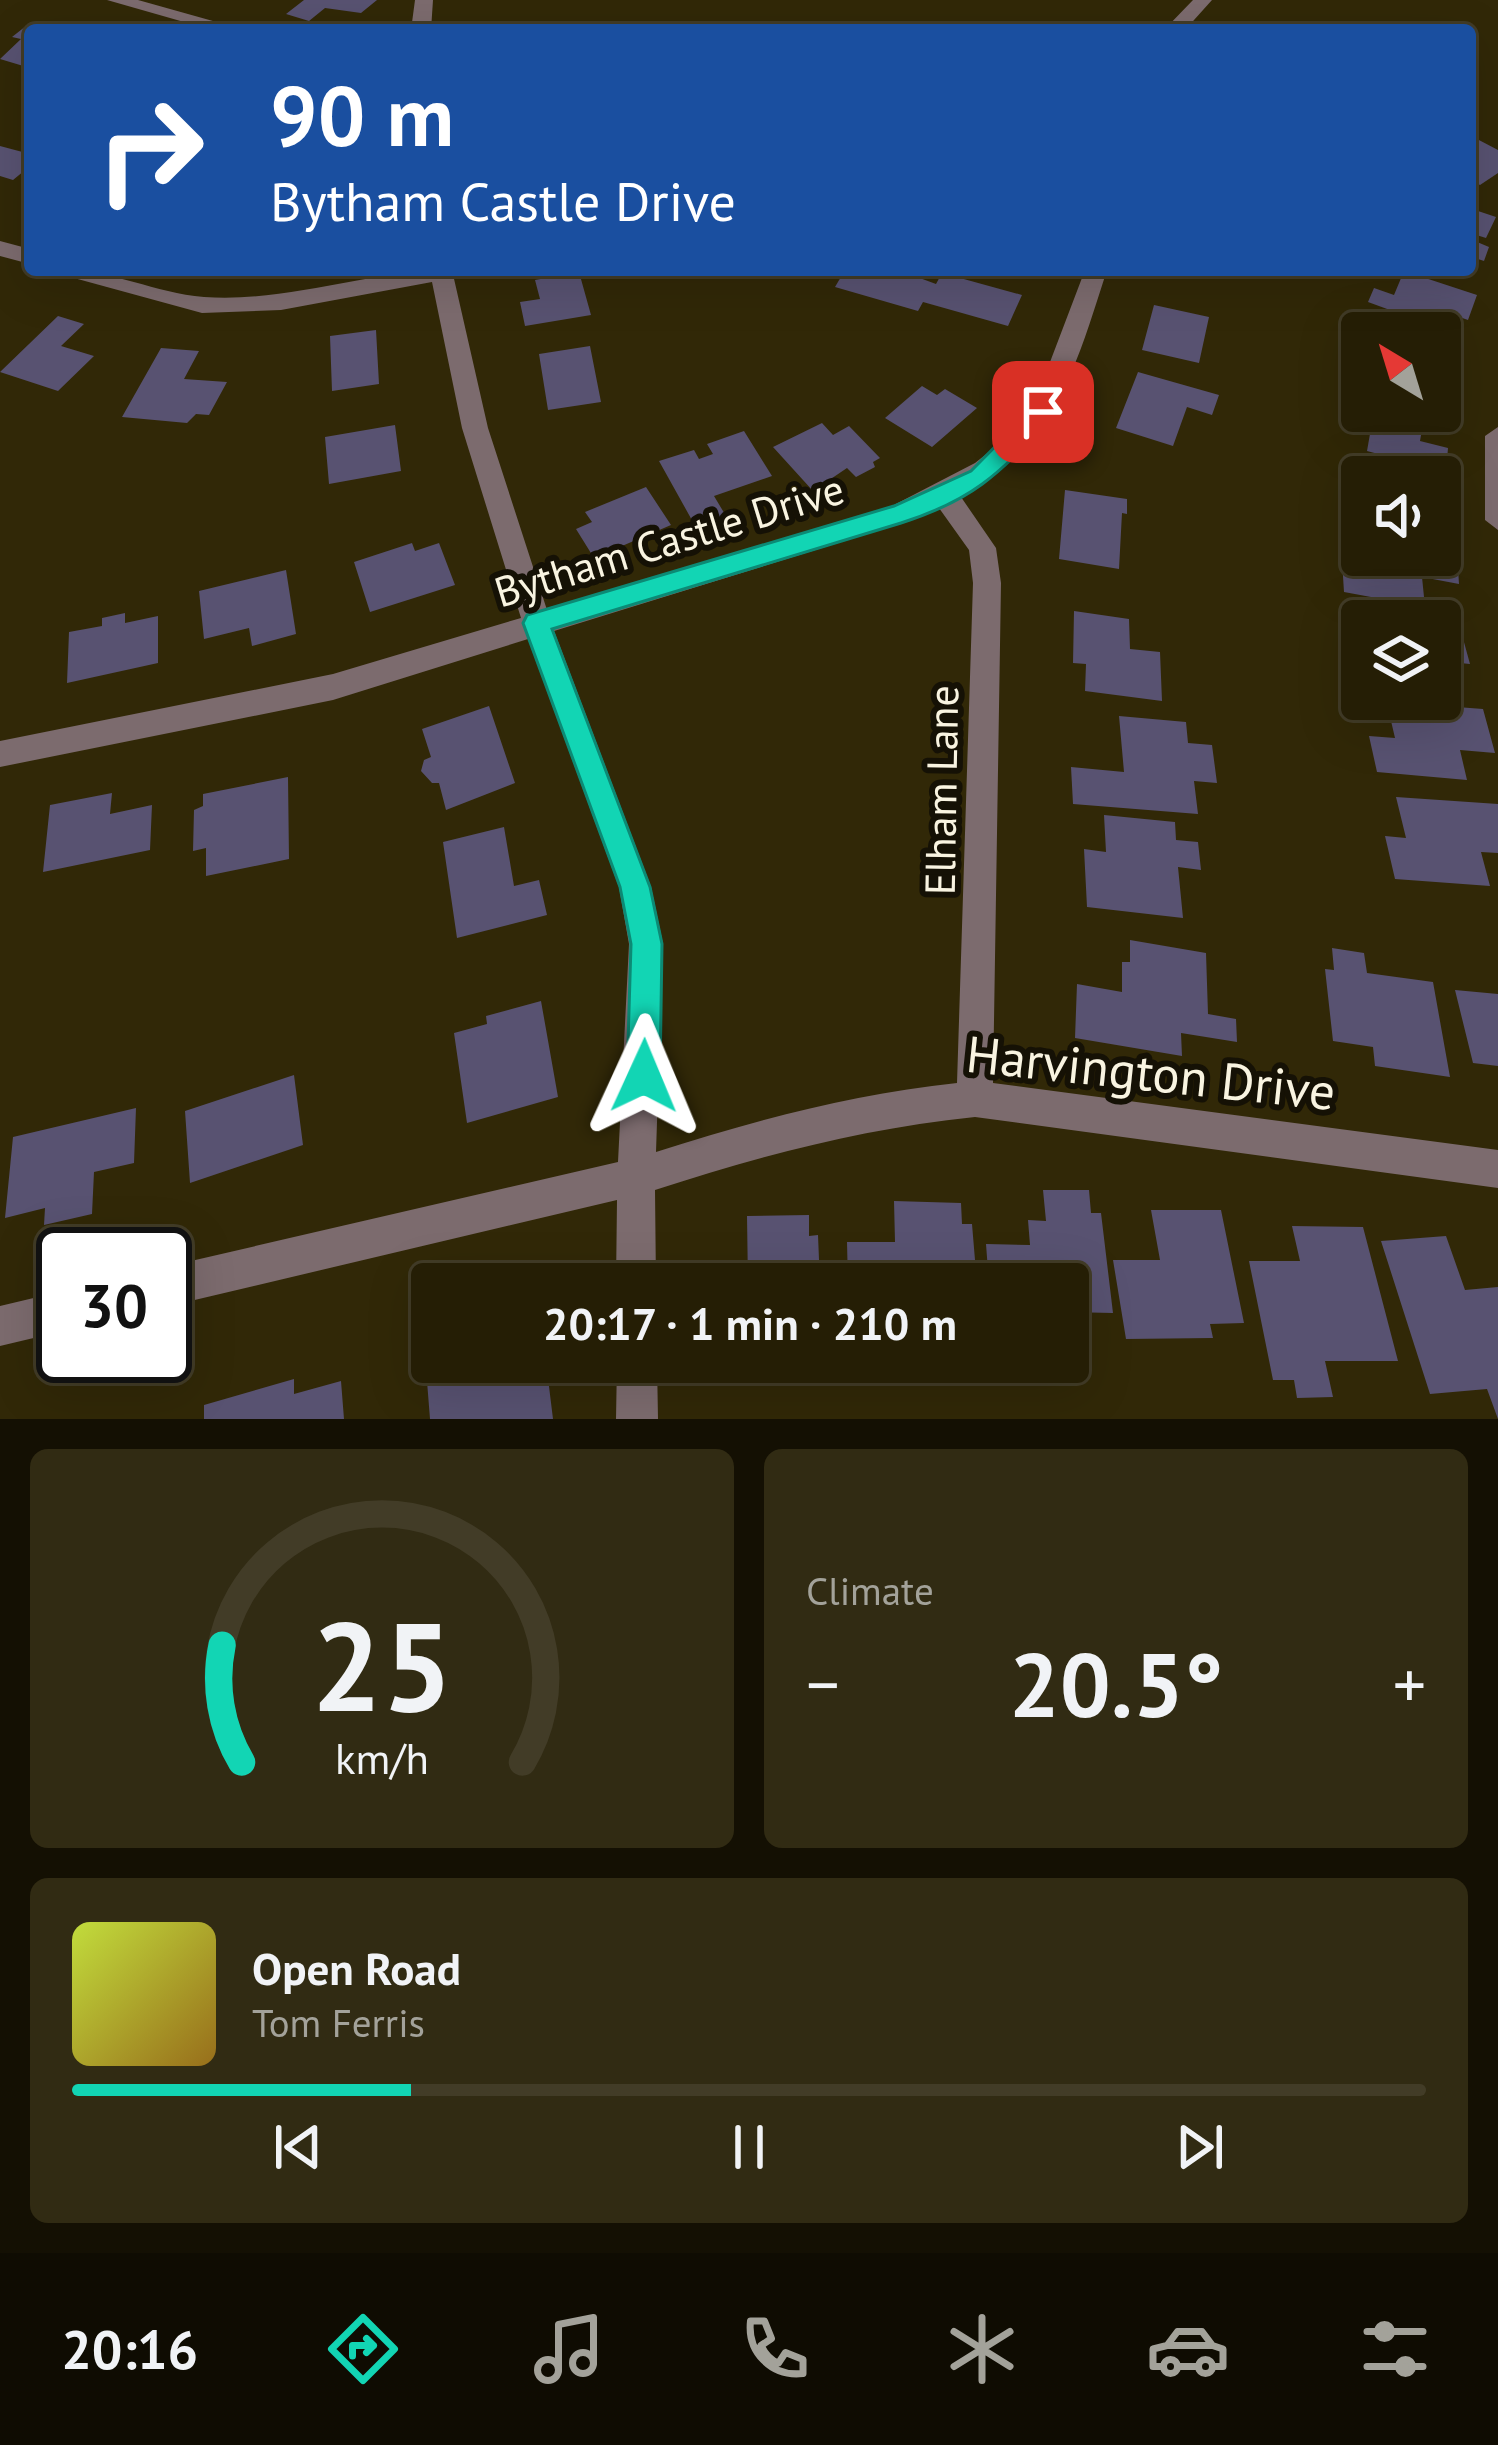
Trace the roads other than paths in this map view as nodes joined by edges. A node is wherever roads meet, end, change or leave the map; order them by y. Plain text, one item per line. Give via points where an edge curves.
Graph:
1 (116, 0) edge
2 (1203, 0) edge
3 (1165, 7) dead end
4 (211, 24) edge
5 (1170, 24) edge
6 (1178, 24) edge
7 (93, 276) edge
8 (420, 276) edge
9 (442, 276) edge
10 (1094, 276) edge
11 (1498, 436) edge
12 (945, 496) junction
13 (1498, 520) edge
14 (536, 623) junction
15 (0, 754) edge
16 (975, 1099) junction
17 (1498, 1169) edge
18 (636, 1177) junction
19 (636, 1263) edge
20 (192, 1282) edge
21 (36, 1317) edge
22 (0, 1326) edge
23 (637, 1383) edge
24 (637, 1419) edge

1 - 4 street
2 - 6 street
3 - 5 street
7 - 8 street via 202,305 281,302
9 - 14 street via 470,421
10 - 12 street, Bytham Castle Drive via 1043,412 980,477
11 - 13 street
12 - 14 street, Bytham Castle Drive
12 - 16 street, Elham Lane via 982,548 987,583
14 - 15 street, Bytham Castle Drive via 333,687
14 - 18 street via 635,887 646,944
16 - 17 street, Harvington Drive
16 - 18 street, Harvington Drive via 779,1131
18 - 19 street
18 - 20 street, Harvington Drive
21 - 22 street
23 - 24 street

